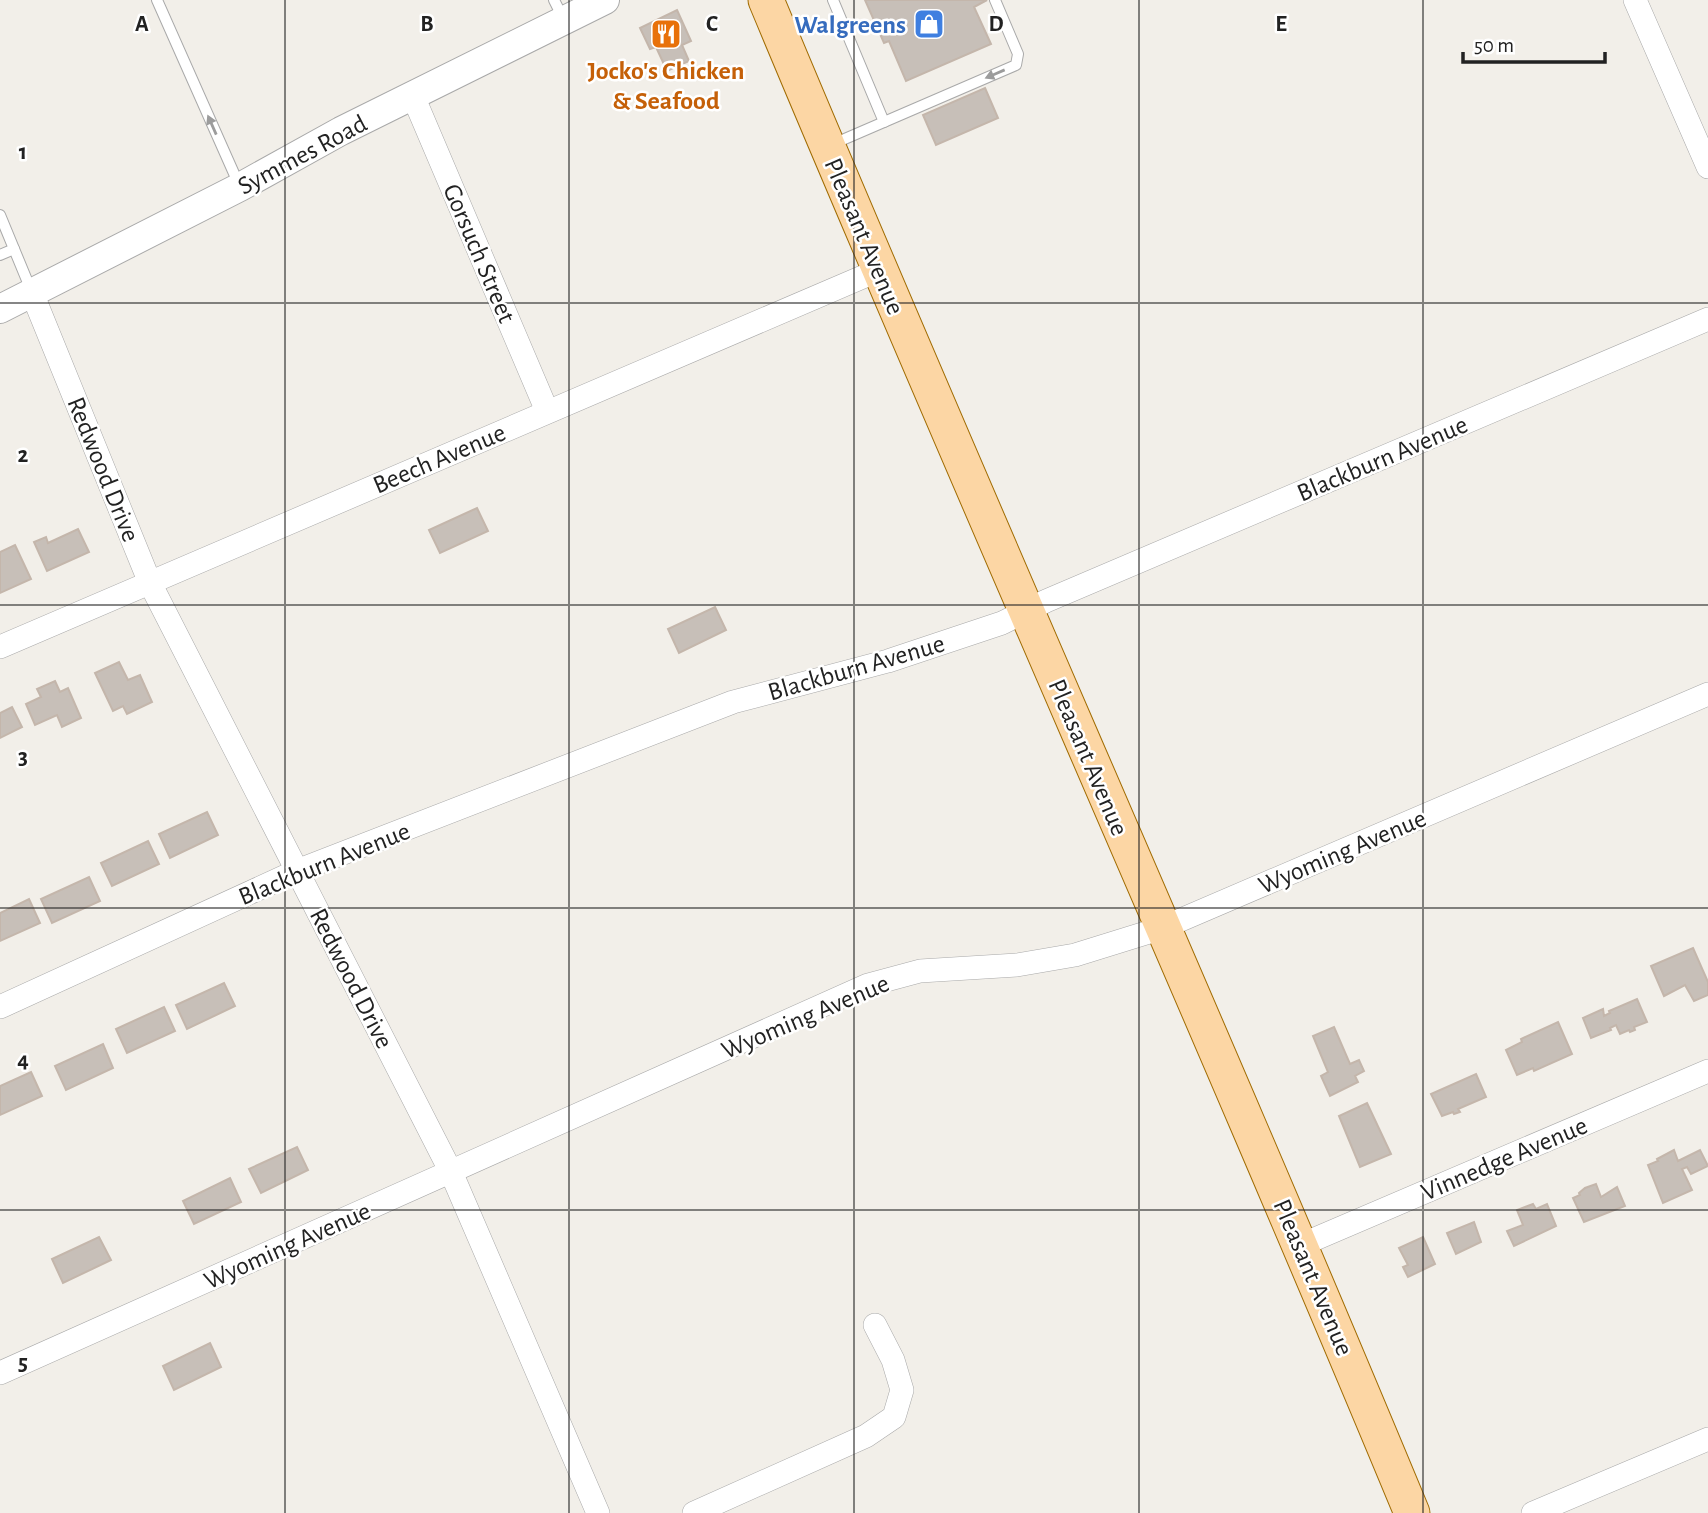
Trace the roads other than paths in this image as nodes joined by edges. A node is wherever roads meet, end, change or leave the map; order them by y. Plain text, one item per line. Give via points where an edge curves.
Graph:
1 (157, 0) edge
2 (605, 0) edge
3 (766, 0) edge
4 (833, 0) edge
5 (995, 0) edge
6 (1635, 0) edge
7 (559, 10) edge
8 (413, 96) junction
9 (884, 122) junction
10 (828, 147) junction
11 (1708, 167) edge
12 (240, 187) junction
13 (0, 215) edge
14 (14, 249) junction
15 (0, 255) edge
16 (879, 270) junction
17 (32, 293) junction
18 (0, 309) edge
19 (1708, 319) edge
20 (547, 411) junction
21 (150, 583) junction
22 (1026, 610) junction
23 (0, 647) edge
24 (1708, 694) edge
25 (297, 871) junction
26 (1162, 928) junction
27 (0, 1007) edge
28 (1708, 1071) edge
29 (450, 1172) junction
30 (1301, 1245) junction
31 (875, 1325) dead end
32 (0, 1373) edge
33 (1708, 1439) edge
34 (597, 1513) edge
35 (694, 1513) edge
36 (1412, 1513) edge
37 (1533, 1513) edge

12 -> 1 lane
2 - 7 street, Symmes Road
3 - 10 main road, Pleasant Avenue
4 - 9 lane
5 -> 9 lane via 1018,54 1016,65
6 - 11 street
7 - 8 street, Symmes Road
8 - 12 street, Symmes Road
8 - 20 street, Gorsuch Street
9 - 10 lane
10 - 16 main road, Pleasant Avenue
12 - 17 street, Symmes Road
13 - 14 lane
14 - 15 lane
14 - 17 lane
16 - 20 street, Beech Avenue
16 - 22 main road, Pleasant Avenue
17 - 18 street, Symmes Road
17 - 21 street, Redwood Drive
19 - 22 street, Blackburn Avenue
20 - 21 street, Beech Avenue
21 - 23 street, Beech Avenue
21 - 25 street, Redwood Drive
22 - 25 street, Blackburn Avenue via 1002,623 888,661 733,702
22 - 26 main road, Pleasant Avenue
24 - 26 street, Wyoming Avenue
25 - 27 street, Blackburn Avenue
25 - 29 street, Redwood Drive
26 - 29 street, Wyoming Avenue via 1075,955 1017,965 920,971 869,985
26 - 30 main road, Pleasant Avenue
28 - 30 street, Vinnedge Avenue
29 - 32 street, Wyoming Avenue
29 - 34 street, Redwood Drive
30 - 36 main road, Pleasant Avenue
31 - 35 street via 893,1360 901,1390 894,1418 866,1436
33 - 37 street

